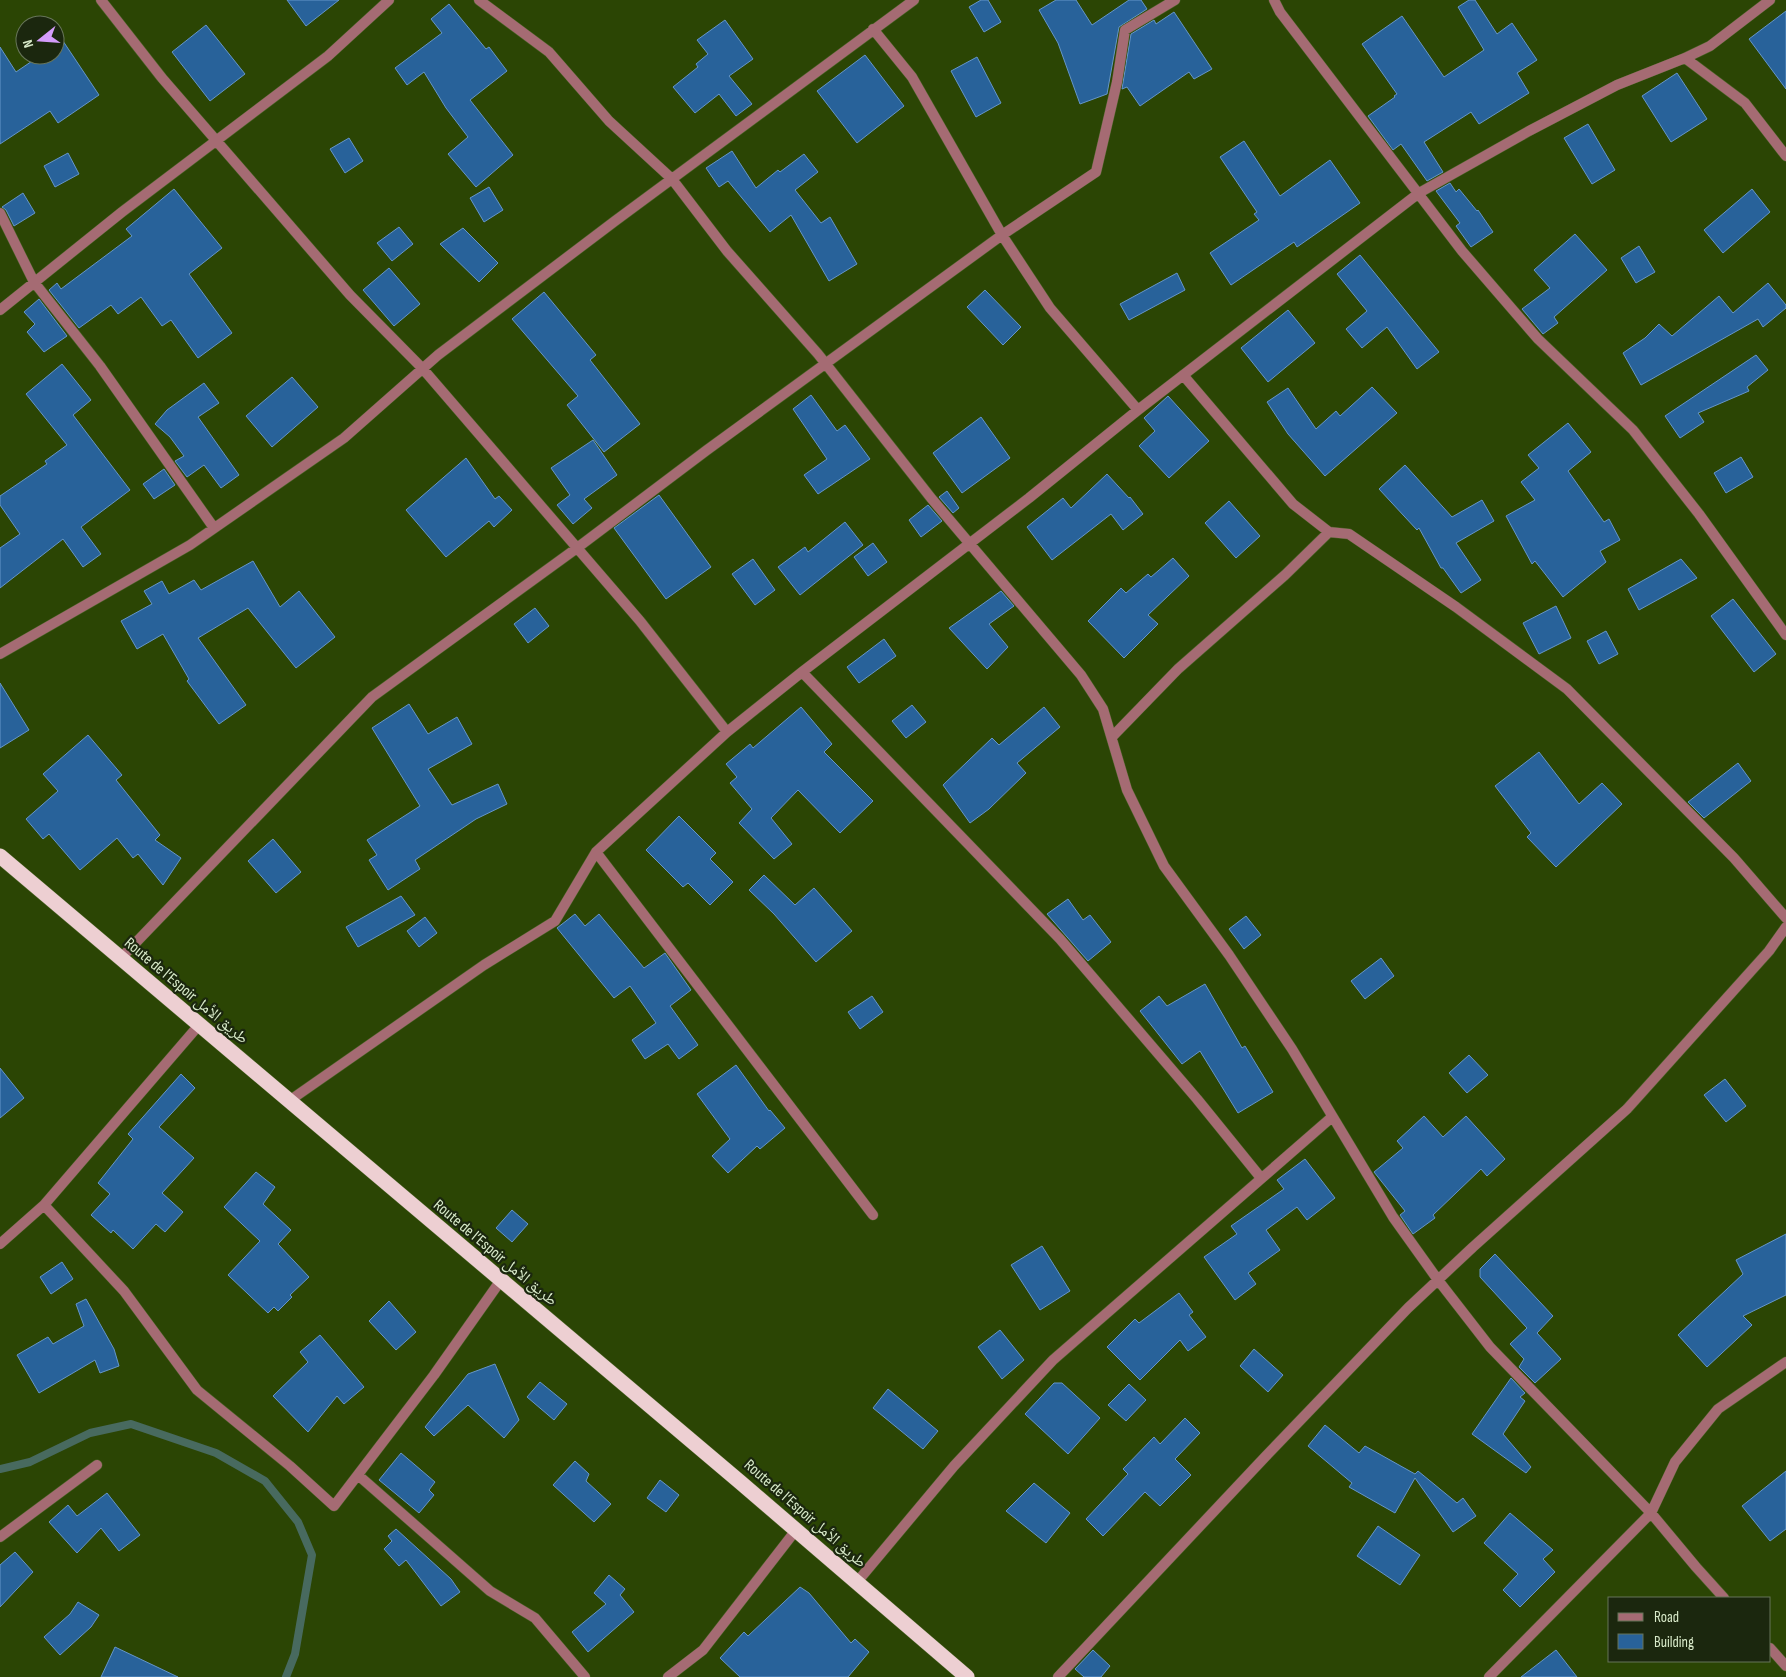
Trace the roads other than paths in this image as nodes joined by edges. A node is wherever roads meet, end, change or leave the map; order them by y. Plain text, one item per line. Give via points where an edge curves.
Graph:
1 (101, 0) edge
2 (389, 0) edge
3 (478, 0) edge
4 (914, 0) edge
5 (1175, 0) edge
6 (1274, 0) edge
7 (1770, 0) edge
8 (873, 29) junction
9 (1685, 58) junction
10 (216, 141) junction
11 (1786, 156) edge
12 (672, 179) junction
13 (1419, 193) junction
14 (0, 213) edge
15 (1002, 235) junction
16 (34, 282) junction
17 (0, 310) edge
18 (826, 364) junction
19 (423, 369) junction
20 (1183, 375) junction
21 (1138, 410) junction
22 (214, 528) junction
23 (1329, 532) junction
24 (969, 544) junction
25 (577, 548) junction
26 (1786, 635) edge
27 (0, 654) edge
28 (802, 672) junction
29 (727, 732) junction
30 (1112, 737) junction
31 (596, 852) junction
32 (0, 856) edge
33 (1786, 918) edge
34 (1786, 927) edge
35 (121, 958) junction
36 (199, 1025) junction
37 (289, 1101) junction
38 (1332, 1117) junction
39 (1261, 1178) junction
40 (44, 1205) junction
41 (873, 1215) dead end
42 (0, 1244) edge
43 (501, 1280) junction
44 (1438, 1280) junction
45 (1786, 1362) edge
46 (97, 1465) dead end
47 (358, 1475) junction
48 (1651, 1513) junction
49 (796, 1530) junction
50 (0, 1537) edge
51 (857, 1582) junction
52 (1723, 1597) edge
53 (1771, 1649) edge
54 (1786, 1666) edge
55 (585, 1677) edge
56 (668, 1677) edge
57 (967, 1677) edge
58 (1058, 1677) edge
59 (1489, 1677) edge

1 - 10 street
2 - 10 street via 328,56
3 - 12 street via 549,52 609,121
4 - 8 street
5 - 15 street via 1125,30 1117,82 1096,172
6 - 13 street
7 - 9 street via 1710,46
8 - 12 street
8 - 15 street via 912,77
9 - 11 street via 1745,103
9 - 13 street via 1617,85
10 - 16 street
10 - 19 street via 350,296
12 - 18 street via 727,251
12 - 19 street
13 - 20 street
13 - 26 street via 1462,251 1538,339 1633,430 1699,514
14 - 16 street
15 - 18 street
15 - 21 street via 1050,308
16 - 17 street
16 - 22 street via 100,366
18 - 24 street
18 - 25 street
19 - 22 street via 344,438
19 - 25 street
20 - 21 street
20 - 23 street via 1293,504
21 - 24 street
22 - 27 street
23 - 30 street via 1178,669
23 - 33 street via 1349,534 1568,689 1734,858
24 - 28 street
24 - 30 street via 1081,675 1103,709
25 - 29 street via 640,621
25 - 35 street via 372,697
28 - 29 street
28 - 39 street via 1060,940
29 - 31 street
30 - 38 street via 1127,790 1164,866 1250,987
31 - 37 street via 555,922 484,965
31 - 41 street
32 - 35 highway, Route de l’Espoir طريق الأمل
34 - 44 street via 1627,1109
35 - 36 highway, Route de l’Espoir طريق الأمل
36 - 37 highway, Route de l’Espoir طريق الأمل
36 - 40 street
37 - 43 highway, Route de l’Espoir طريق الأمل
38 - 39 street
38 - 44 street via 1393,1216
39 - 51 street via 1053,1360 954,1466
40 - 42 street
40 - 47 street via 124,1291 197,1390 334,1506
43 - 47 street
43 - 49 highway, Route de l’Espoir طريق الأمل
44 - 48 street via 1490,1347
44 - 58 street via 1265,1457
45 - 48 street via 1718,1409 1675,1462
46 - 50 street
47 - 55 street via 490,1592 535,1618
48 - 52 street
48 - 59 street
49 - 51 highway, Route de l’Espoir طريق الأمل
49 - 56 street via 703,1650
51 - 57 highway, Route de l’Espoir طريق الأمل
53 - 54 street

